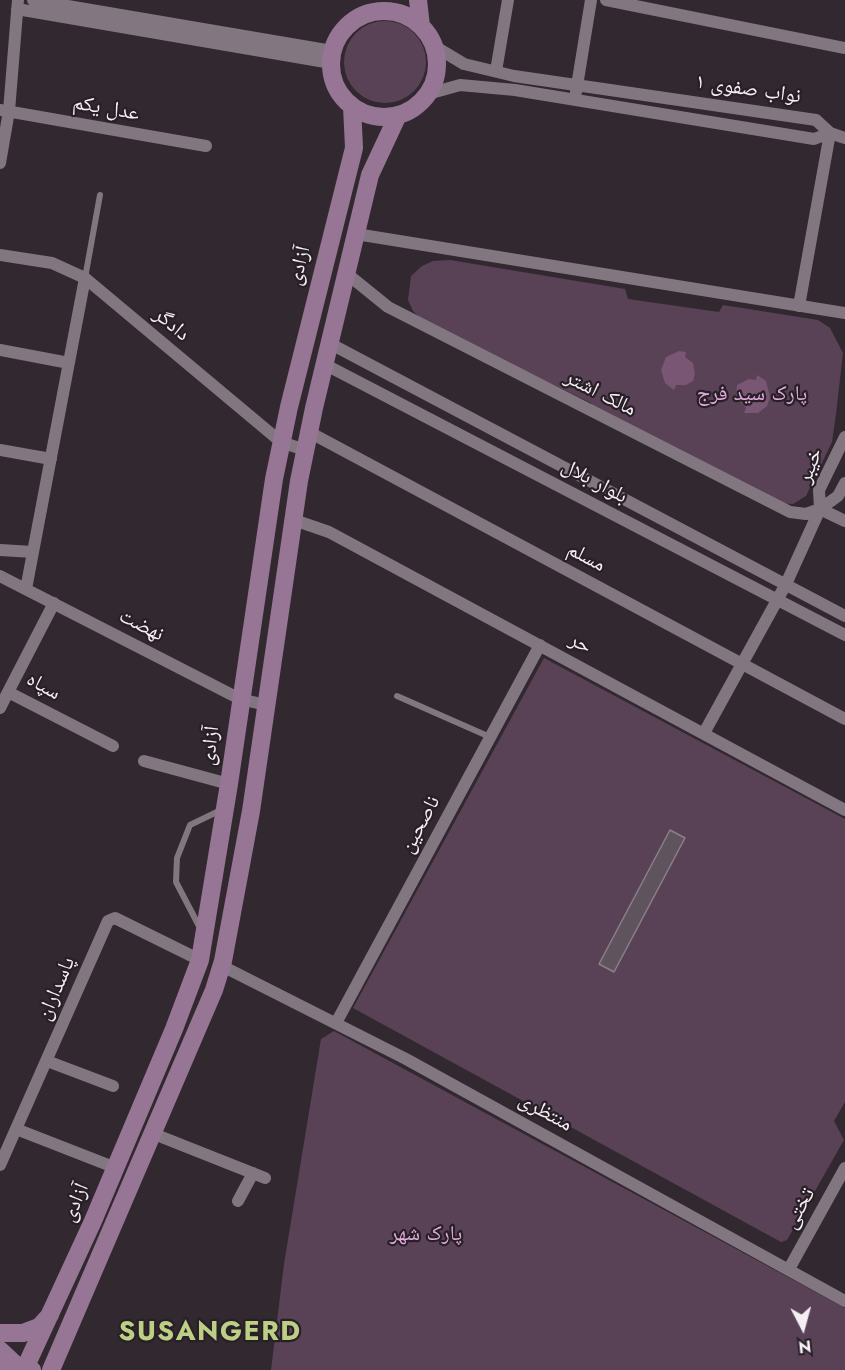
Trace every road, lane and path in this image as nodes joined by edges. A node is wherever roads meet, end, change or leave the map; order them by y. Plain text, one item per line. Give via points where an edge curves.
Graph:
1 (33, 0) edge
2 (418, 0) edge
3 (508, 0) edge
4 (591, 0) edge
5 (606, 0) edge
6 (79, 4) edge
7 (17, 5) edge
8 (379, 6) edge
9 (421, 26) junction
10 (434, 46) junction
11 (845, 48) edge
12 (332, 57) junction
13 (496, 71) junction
14 (578, 85) junction
15 (428, 94) junction
16 (575, 100) junction
17 (352, 106) junction
18 (4, 111) edge
19 (398, 115) junction
20 (830, 133) junction
21 (845, 138) edge
22 (206, 146) dead end
23 (0, 163) edge
24 (100, 195) dead end
25 (356, 234) junction
26 (0, 255) edge
27 (346, 273) junction
28 (85, 278) junction
29 (799, 306) junction
30 (845, 313) edge
31 (329, 343) junction
32 (0, 350) edge
33 (69, 363) junction
34 (324, 364) junction
35 (309, 432) junction
36 (845, 437) edge
37 (281, 442) junction
38 (0, 450) edge
39 (305, 450) junction
40 (51, 459) junction
41 (845, 483) edge
42 (820, 509) junction
43 (294, 520) junction
44 (845, 521) edge
45 (0, 550) edge
46 (33, 552) junction
47 (0, 576) edge
48 (786, 584) junction
49 (26, 589) junction
50 (777, 600) junction
51 (54, 603) junction
52 (845, 616) edge
53 (845, 635) edge
54 (540, 645) junction
55 (741, 664) junction
56 (9, 692) junction
57 (397, 696) dead end
58 (240, 699) junction
59 (266, 705) junction
60 (0, 708) edge
61 (845, 719) edge
62 (704, 733) junction
63 (490, 737) junction
64 (113, 746) dead end
65 (144, 761) dead end
66 (229, 784) junction
67 (224, 808) junction
68 (845, 810) edge
69 (203, 934) junction
70 (200, 960) junction
71 (222, 966) junction
72 (336, 1023) junction
73 (46, 1061) junction
74 (113, 1086) dead end
75 (16, 1129) junction
76 (153, 1134) junction
77 (0, 1166) edge
78 (116, 1167) junction
79 (845, 1168) edge
80 (253, 1173) junction
81 (265, 1178) dead end
82 (841, 1182) edge
83 (238, 1201) dead end
84 (789, 1269) junction
85 (845, 1301) edge
86 (51, 1314) junction
87 (0, 1333) edge
88 (0, 1350) edge
89 (19, 1368) edge
90 (51, 1370) edge

1 - 6 street
2 - 9 main road
3 - 13 street
4 - 14 street
5 - 11 street
6 - 12 street
7 - 12 street
7 - 18 street
8 - 9 main road
8 - 12 main road via 344,29
9 - 10 main road
10 - 13 street, نواب صفوی ۱ via 464,64
10 - 15 main road via 437,70
12 - 17 main road via 336,87
13 - 14 street, نواب صفوی ۱
14 - 16 street
14 - 20 street, نواب صفوی ۱ via 816,120
15 - 16 street, نواب صفوی ۱ via 460,85
15 - 19 main road via 410,111
16 - 20 street, نواب صفوی ۱ via 814,139
17 - 19 main road via 374,116
17 - 37 main road, آزادی via 354,148
18 - 22 street, عدل یکم
18 - 23 street
19 - 25 main road via 370,175
20 - 21 street
20 - 29 street
24 - 28 lane
25 - 27 main road
25 - 29 street
26 - 28 street, دادگر via 52,263
27 - 31 main road
27 - 42 street, مالک اشتر via 388,307 790,512 806,514
28 - 33 street
28 - 37 street, دادگر
29 - 30 street
31 - 34 main road
31 - 48 street, بلوار بلال
32 - 33 street
33 - 40 street
34 - 35 main road
34 - 50 street, بلوار بلال
35 - 39 main road
35 - 55 street, مسلم
36 - 42 street, خیبر via 819,490
37 - 39 street, دادگر
37 - 58 main road, آزادی
38 - 40 street
39 - 43 main road
40 - 46 street
41 - 42 street, خیبر via 838,496
42 - 44 street
42 - 48 street
43 - 54 street, حر via 330,532
43 - 59 main road
45 - 46 street
46 - 49 street
47 - 49 street, نهضت
48 - 50 street
48 - 52 street, بلوار بلال
49 - 51 street, نهضت
50 - 53 street, بلوار بلال
50 - 55 street
51 - 56 street, سپاه
51 - 58 street, نهضت
54 - 62 street, حر
54 - 63 street, ناصحین
55 - 61 street, مسلم
55 - 62 street
56 - 60 street
56 - 64 street, سپاه
57 - 63 lane
58 - 59 street, نهضت
58 - 66 main road, آزادی
59 - 71 main road
62 - 68 street, حر
63 - 72 street, ناصحین
65 - 66 street
66 - 67 main road, آزادی
67 - 69 main road, آزادی
67 - 69 lane via 190,825 177,858 177,882
69 - 70 main road, آزادی
70 - 73 street, پاسداران via 111,918
70 - 78 main road, آزادی
71 - 72 street, منتظری
71 - 76 main road
72 - 84 street, منتظری
73 - 74 street
73 - 75 street, پاسداران
75 - 77 street, پاسداران
75 - 78 street
76 - 80 street
76 - 90 main road
78 - 86 main road, آزادی
79 - 82 street, تختی
80 - 81 street
80 - 83 street
82 - 84 street, تختی
84 - 85 street, منتظری
86 - 87 main road via 39,1327 23,1333
86 - 89 main road, آزادی
88 - 89 main road

